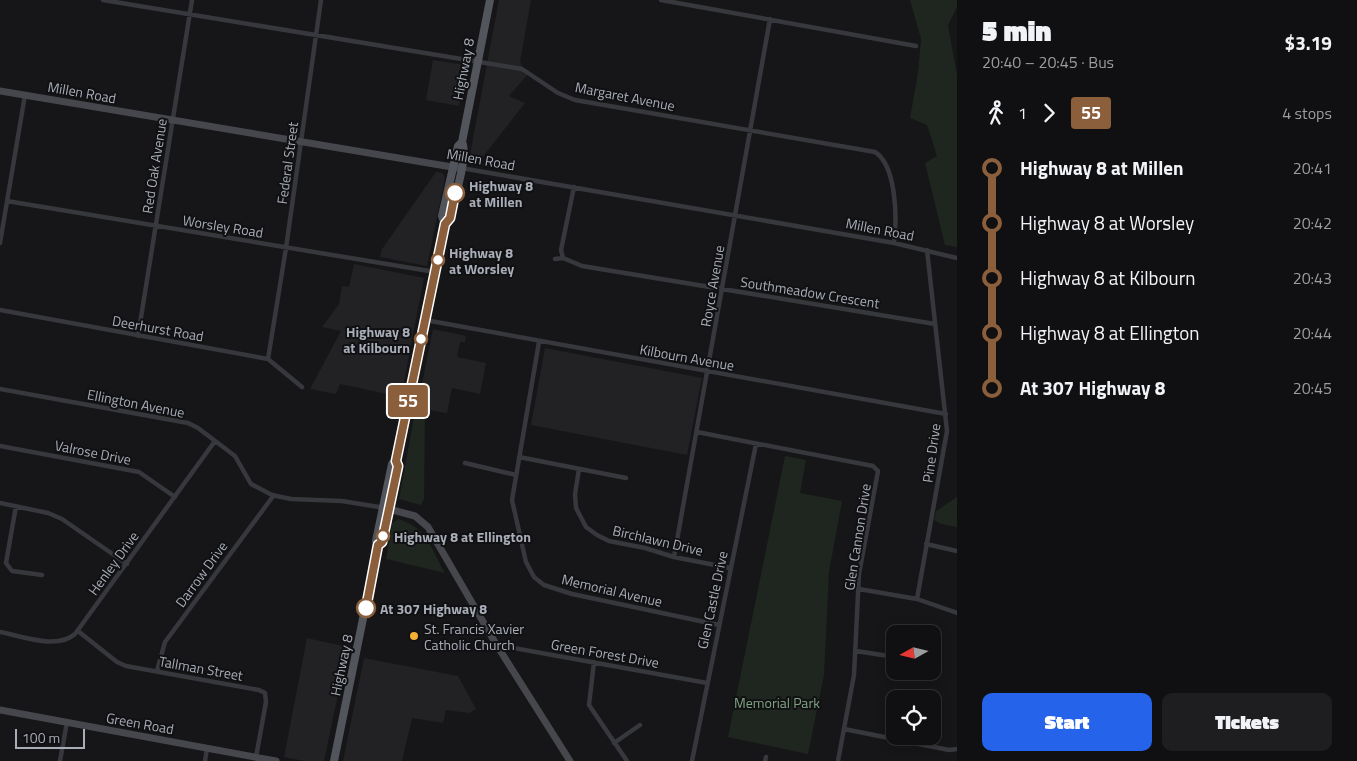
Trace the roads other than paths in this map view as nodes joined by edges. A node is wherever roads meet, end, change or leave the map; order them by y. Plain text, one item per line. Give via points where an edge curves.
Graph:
1 (103, 0) edge
2 (192, 0) edge
3 (321, 0) edge
4 (490, 0) edge
5 (661, 0) edge
6 (190, 15) junction
7 (770, 19) junction
8 (316, 36) junction
9 (916, 46) dead end
10 (478, 63) junction
11 (0, 91) edge
12 (25, 95) junction
13 (172, 120) junction
14 (751, 130) junction
15 (301, 141) junction
16 (462, 142) junction
17 (453, 166) junction
18 (461, 168) junction
19 (574, 187) junction
20 (7, 201) junction
21 (735, 216) junction
22 (445, 224) junction
23 (155, 226) junction
24 (0, 242) edge
25 (894, 243) junction
26 (286, 248) junction
27 (927, 250) junction
28 (564, 258) junction
29 (957, 258) edge
30 (554, 259) dead end
31 (435, 272) junction
32 (723, 289) junction
33 (0, 310) edge
34 (425, 320) junction
35 (935, 324) junction
36 (138, 336) junction
37 (539, 342) junction
38 (268, 358) junction
39 (708, 372) junction
40 (302, 388) dead end
41 (0, 389) edge
42 (946, 414) junction
43 (697, 432) junction
44 (215, 441) junction
45 (756, 444) junction
46 (0, 446) edge
47 (520, 457) junction
48 (465, 463) dead end
49 (579, 469) junction
50 (516, 475) junction
51 (626, 478) dead end
52 (274, 495) junction
53 (174, 497) junction
54 (0, 503) edge
55 (16, 506) junction
56 (385, 508) junction
57 (926, 544) junction
58 (957, 551) edge
59 (674, 557) junction
60 (127, 564) junction
61 (730, 568) junction
62 (42, 575) dead end
63 (859, 589) junction
64 (917, 599) junction
65 (957, 613) edge
66 (719, 625) junction
67 (78, 631) junction
68 (0, 632) edge
69 (500, 649) junction
70 (856, 651) junction
71 (886, 656) edge
72 (594, 662) junction
73 (157, 672) junction
74 (707, 682) junction
75 (0, 710) edge
76 (67, 722) junction
77 (640, 725) dead end
78 (844, 729) junction
79 (886, 735) edge
80 (614, 743) junction
81 (930, 745) edge
82 (207, 748) junction
83 (957, 749) edge
84 (256, 757) junction
85 (60, 761) edge
86 (205, 761) edge
87 (276, 761) edge
88 (334, 761) edge
89 (570, 761) edge
90 (627, 761) edge
91 (692, 761) edge
92 (838, 761) edge

1 - 6 street, Margaret Avenue
2 - 6 street, Red Oak Avenue
3 - 8 street, Federal Street
4 - 10 main road, Highway 8
5 - 7 street
6 - 8 street, Margaret Avenue
6 - 13 street, Red Oak Avenue
7 - 9 street
7 - 14 street, Royce Avenue
8 - 10 street, Margaret Avenue
8 - 15 street, Federal Street
10 - 14 street, Margaret Avenue via 522,69 575,100
10 - 16 main road, Highway 8
11 - 12 street, Millen Road
12 - 13 street, Millen Road
12 - 20 street
13 - 15 street, Millen Road
13 - 23 street, Red Oak Avenue
14 - 21 street, Royce Avenue
14 - 25 street, Margaret Avenue via 871,151 882,156 897,213
15 - 17 street, Millen Road
15 - 26 street, Federal Street
16 - 17 main road, Highway 8
16 - 18 main road, Highway 8
17 - 18 street, Millen Road
17 - 22 main road, Highway 8 via 442,216
18 - 19 street, Millen Road
18 - 22 main road, Highway 8 via 450,218
19 - 21 street, Millen Road
19 - 28 street via 561,250
20 - 23 street, Worsley Road
20 - 24 street
21 - 25 street, Millen Road
21 - 32 street, Royce Avenue
22 - 31 main road, Highway 8
23 - 26 street, Worsley Road
23 - 36 street, Red Oak Avenue
25 - 27 street, Millen Road
26 - 31 street, Worsley Road
26 - 38 street, Federal Street
27 - 29 street, Millen Road
27 - 35 street, Pine Drive
28 - 30 street
28 - 32 street, Southmeadow Crescent via 582,266
31 - 34 main road, Highway 8
32 - 35 street, Southmeadow Crescent
32 - 39 street, Royce Avenue
33 - 36 street, Deerhurst Road
34 - 37 street, Kilbourn Avenue
34 - 56 main road, Highway 8 via 396,461 398,466
35 - 42 street, Pine Drive
36 - 38 street, Deerhurst Road
37 - 39 street, Kilbourn Avenue
37 - 47 street, Memorial Avenue
38 - 40 street
39 - 42 street, Kilbourn Avenue
39 - 43 street, Royce Avenue
41 - 44 street, Ellington Avenue via 188,423
42 - 57 street, Pine Drive via 947,438
43 - 45 street, Glen Cannon Drive
43 - 59 street, Royce Avenue
44 - 52 street, Ellington Avenue via 235,456 251,484
44 - 53 street, Henley Drive
45 - 61 street, Glen Castle Drive
45 - 63 street, Glen Cannon Drive via 876,468 879,476
46 - 53 street, Valrose Drive via 138,472
47 - 49 street
47 - 50 street, Memorial Avenue
48 - 50 street
49 - 51 street
49 - 59 street, Birchlawn Drive via 575,501 586,527 603,539
50 - 66 street, Memorial Avenue via 512,500 526,562 534,577 544,585 572,594
52 - 56 street, Ellington Avenue
52 - 73 street, Darrow Drive via 165,642
53 - 60 street, Henley Drive
54 - 55 street
55 - 60 street via 62,518
55 - 62 street via 6,563 12,570
56 - 69 street via 415,516 428,527
56 - 88 main road, Highway 8 via 382,542 378,545
57 - 58 street
57 - 64 street, Pine Drive
59 - 61 street, Birchlawn Drive
60 - 67 street, Henley Drive
61 - 66 street, Glen Castle Drive
63 - 64 street
63 - 70 street, Glen Cannon Drive
64 - 65 street
66 - 74 street, Glen Castle Drive
67 - 68 street, Henley Drive via 70,639 55,642
67 - 73 street, Tallman Street via 117,662
69 - 72 street, Green Forest Drive via 508,646
69 - 89 street
70 - 71 street
70 - 78 street, Glen Cannon Drive
72 - 74 street, Green Forest Drive
72 - 80 street via 588,702
73 - 84 street, Tallman Street via 265,693
74 - 91 street, Glen Castle Drive
75 - 76 street, Green Road
76 - 82 street, Green Road
76 - 85 street
77 - 80 street
78 - 79 street
78 - 92 street, Glen Cannon Drive
80 - 90 street
81 - 83 street
82 - 84 street, Green Road
82 - 86 street
84 - 87 street, Green Road

